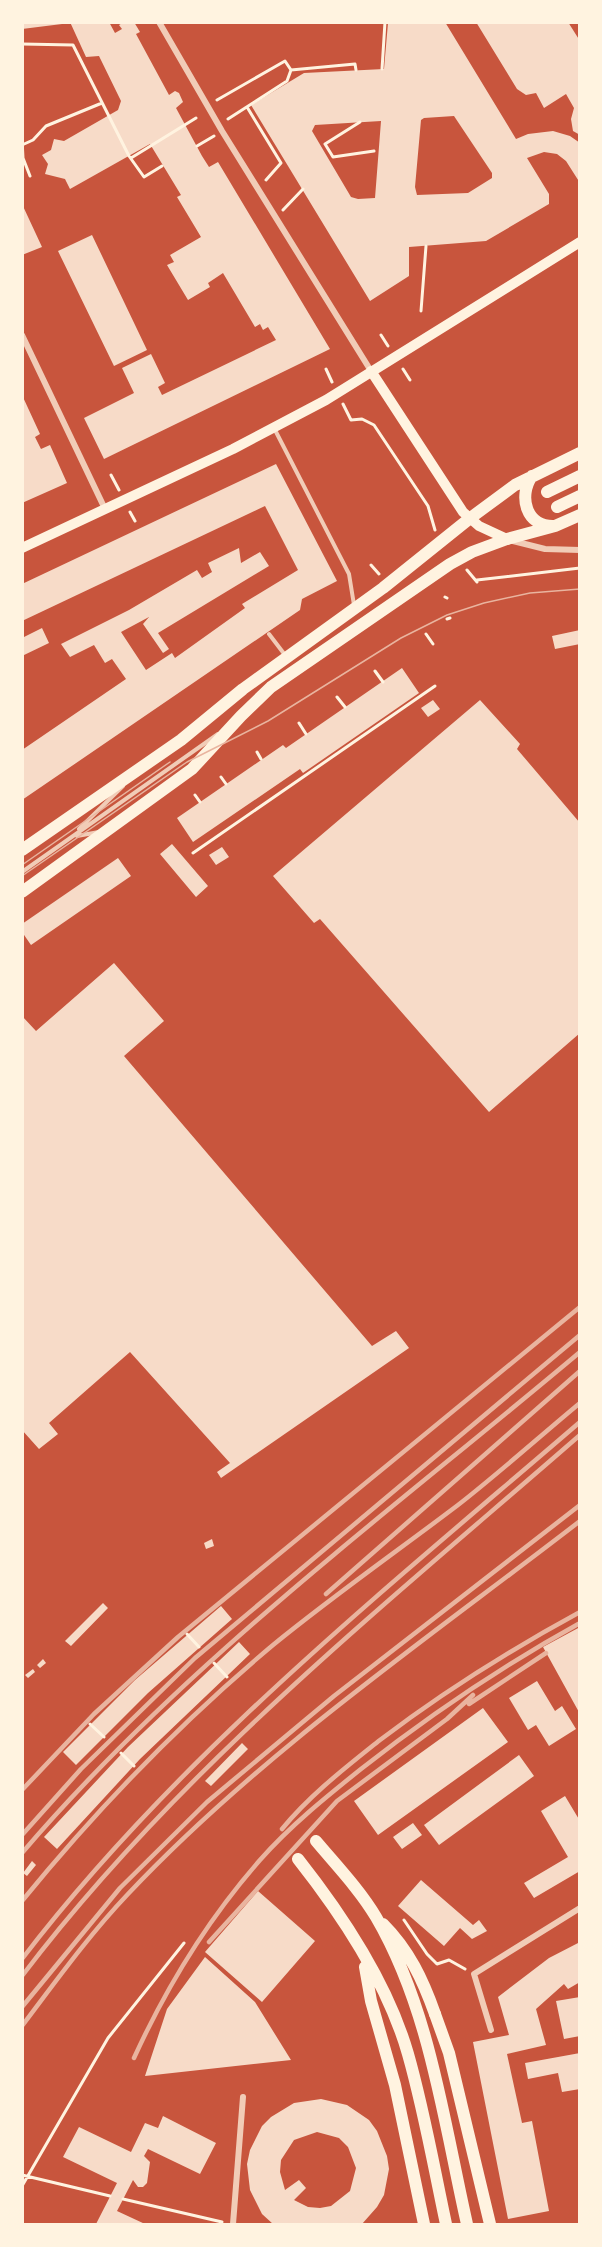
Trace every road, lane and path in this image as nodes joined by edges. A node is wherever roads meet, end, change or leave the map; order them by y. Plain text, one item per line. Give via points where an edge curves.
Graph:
1 (159, 22) edge
2 (385, 22) edge
3 (22, 44) edge
4 (381, 69) dead end
5 (291, 70) junction
6 (357, 70) dead end
7 (102, 104) junction
8 (207, 106) junction
9 (247, 107) junction
10 (237, 114) dead end
11 (196, 118) dead end
12 (360, 122) dead end
13 (222, 131) junction
14 (22, 139) edge
15 (23, 145) edge
16 (197, 146) dead end
17 (374, 151) dead end
18 (131, 158) junction
19 (162, 166) dead end
20 (30, 176) dead end
21 (258, 188) junction
22 (303, 189) dead end
23 (276, 218) junction
24 (579, 242) edge
25 (426, 246) dead end
26 (421, 311) dead end
27 (22, 335) edge
28 (371, 370) junction
29 (351, 420) dead end
30 (273, 427) junction
31 (579, 453) edge
32 (533, 475) junction
33 (579, 476) edge
34 (547, 492) dead end
35 (579, 496) edge
36 (557, 507) dead end
37 (105, 509) junction
38 (579, 515) edge
39 (429, 517) dead end
40 (469, 519) junction
41 (555, 526) junction
42 (507, 539) junction
43 (22, 548) edge
44 (579, 550) edge
45 (371, 565) dead end
46 (579, 568) edge
47 (379, 574) dead end
48 (477, 582) dead end
49 (355, 609) junction
50 (269, 634) dead end
51 (426, 634) dead end
52 (434, 644) dead end
53 (287, 658) junction
54 (375, 671) dead end
55 (382, 682) dead end
56 (435, 686) dead end
57 (337, 697) dead end
58 (345, 707) dead end
59 (237, 720) junction
60 (299, 723) dead end
61 (306, 734) dead end
62 (257, 752) dead end
63 (261, 759) dead end
64 (144, 766) junction
65 (221, 777) dead end
66 (226, 784) dead end
67 (195, 795) dead end
68 (200, 802) dead end
69 (107, 833) junction
70 (70, 838) junction
71 (22, 850) edge
72 (193, 853) dead end
73 (22, 872) edge
74 (22, 892) edge
75 (187, 1634) dead end
76 (199, 1647) dead end
77 (214, 1663) dead end
78 (227, 1677) dead end
79 (90, 1724) dead end
80 (104, 1737) dead end
81 (121, 1753) dead end
82 (134, 1766) dead end
83 (316, 1841) dead end
84 (298, 1859) dead end
85 (579, 1908) edge
86 (376, 1917) junction
87 (404, 1920) dead end
88 (184, 1943) dead end
89 (364, 1960) junction
90 (474, 1974) junction
91 (491, 2030) dead end
92 (243, 2097) dead end
93 (22, 2175) edge
94 (29, 2177) junction
95 (22, 2186) edge
96 (110, 2196) dead end
97 (123, 2199) dead end
98 (233, 2224) edge
99 (424, 2224) edge
100 (446, 2224) edge
101 (467, 2224) edge
102 (490, 2224) edge

1 - 8 street
2 - 4 path
3 - 7 path via 73,45
5 - 6 path via 355,64
5 - 8 path via 285,62
5 - 9 path via 287,81
7 - 15 path via 46,126
7 - 18 path
8 - 13 street
9 - 10 path
9 - 21 path via 281,164
11 - 18 path
12 - 17 path via 325,144 331,159
13 - 16 path
13 - 21 street
14 - 15 path
15 - 20 path
18 - 19 path via 144,177
21 - 23 street
22 - 23 path
23 - 28 street
24 - 28 main road
25 - 26 path
27 - 37 street
28 - 30 main road via 326,400
28 - 40 main road
29 - 39 path via 363,419 374,425 428,506
30 - 37 main road
30 - 49 lane via 349,574
31 - 32 main road
32 - 40 main road
32 - 41 main road via 524,492 528,511 542,525
33 - 34 main road
35 - 36 main road
37 - 43 main road
38 - 41 main road
40 - 42 main road
40 - 49 main road
41 - 42 main road
42 - 44 street via 544,549
42 - 59 main road via 472,552 427,579 279,682
45 - 47 path
46 - 48 path
49 - 53 main road
50 - 53 lane
51 - 52 path
53 - 64 main road
54 - 55 path
56 - 72 path
57 - 58 path
59 - 69 main road via 192,769
59 - 70 lane
60 - 61 path
62 - 63 path
64 - 70 lane
64 - 71 main road
65 - 66 path
67 - 68 path
69 - 70 lane
69 - 74 main road
70 - 73 lane
75 - 76 path
77 - 78 path
79 - 80 path
81 - 82 path
83 - 86 main road
84 - 89 main road via 337,1910
85 - 90 street
86 - 101 main road via 408,1989 428,2050
86 - 102 main road via 398,1939 414,1964 435,2014 449,2054
87 - 90 path via 437,1964 449,1960
88 - 94 path via 108,2038
89 - 99 main road
89 - 100 main road via 386,1996 408,2055
90 - 91 street
92 - 98 street
93 - 94 path
94 - 95 path
94 - 96 path
97 - 98 path

